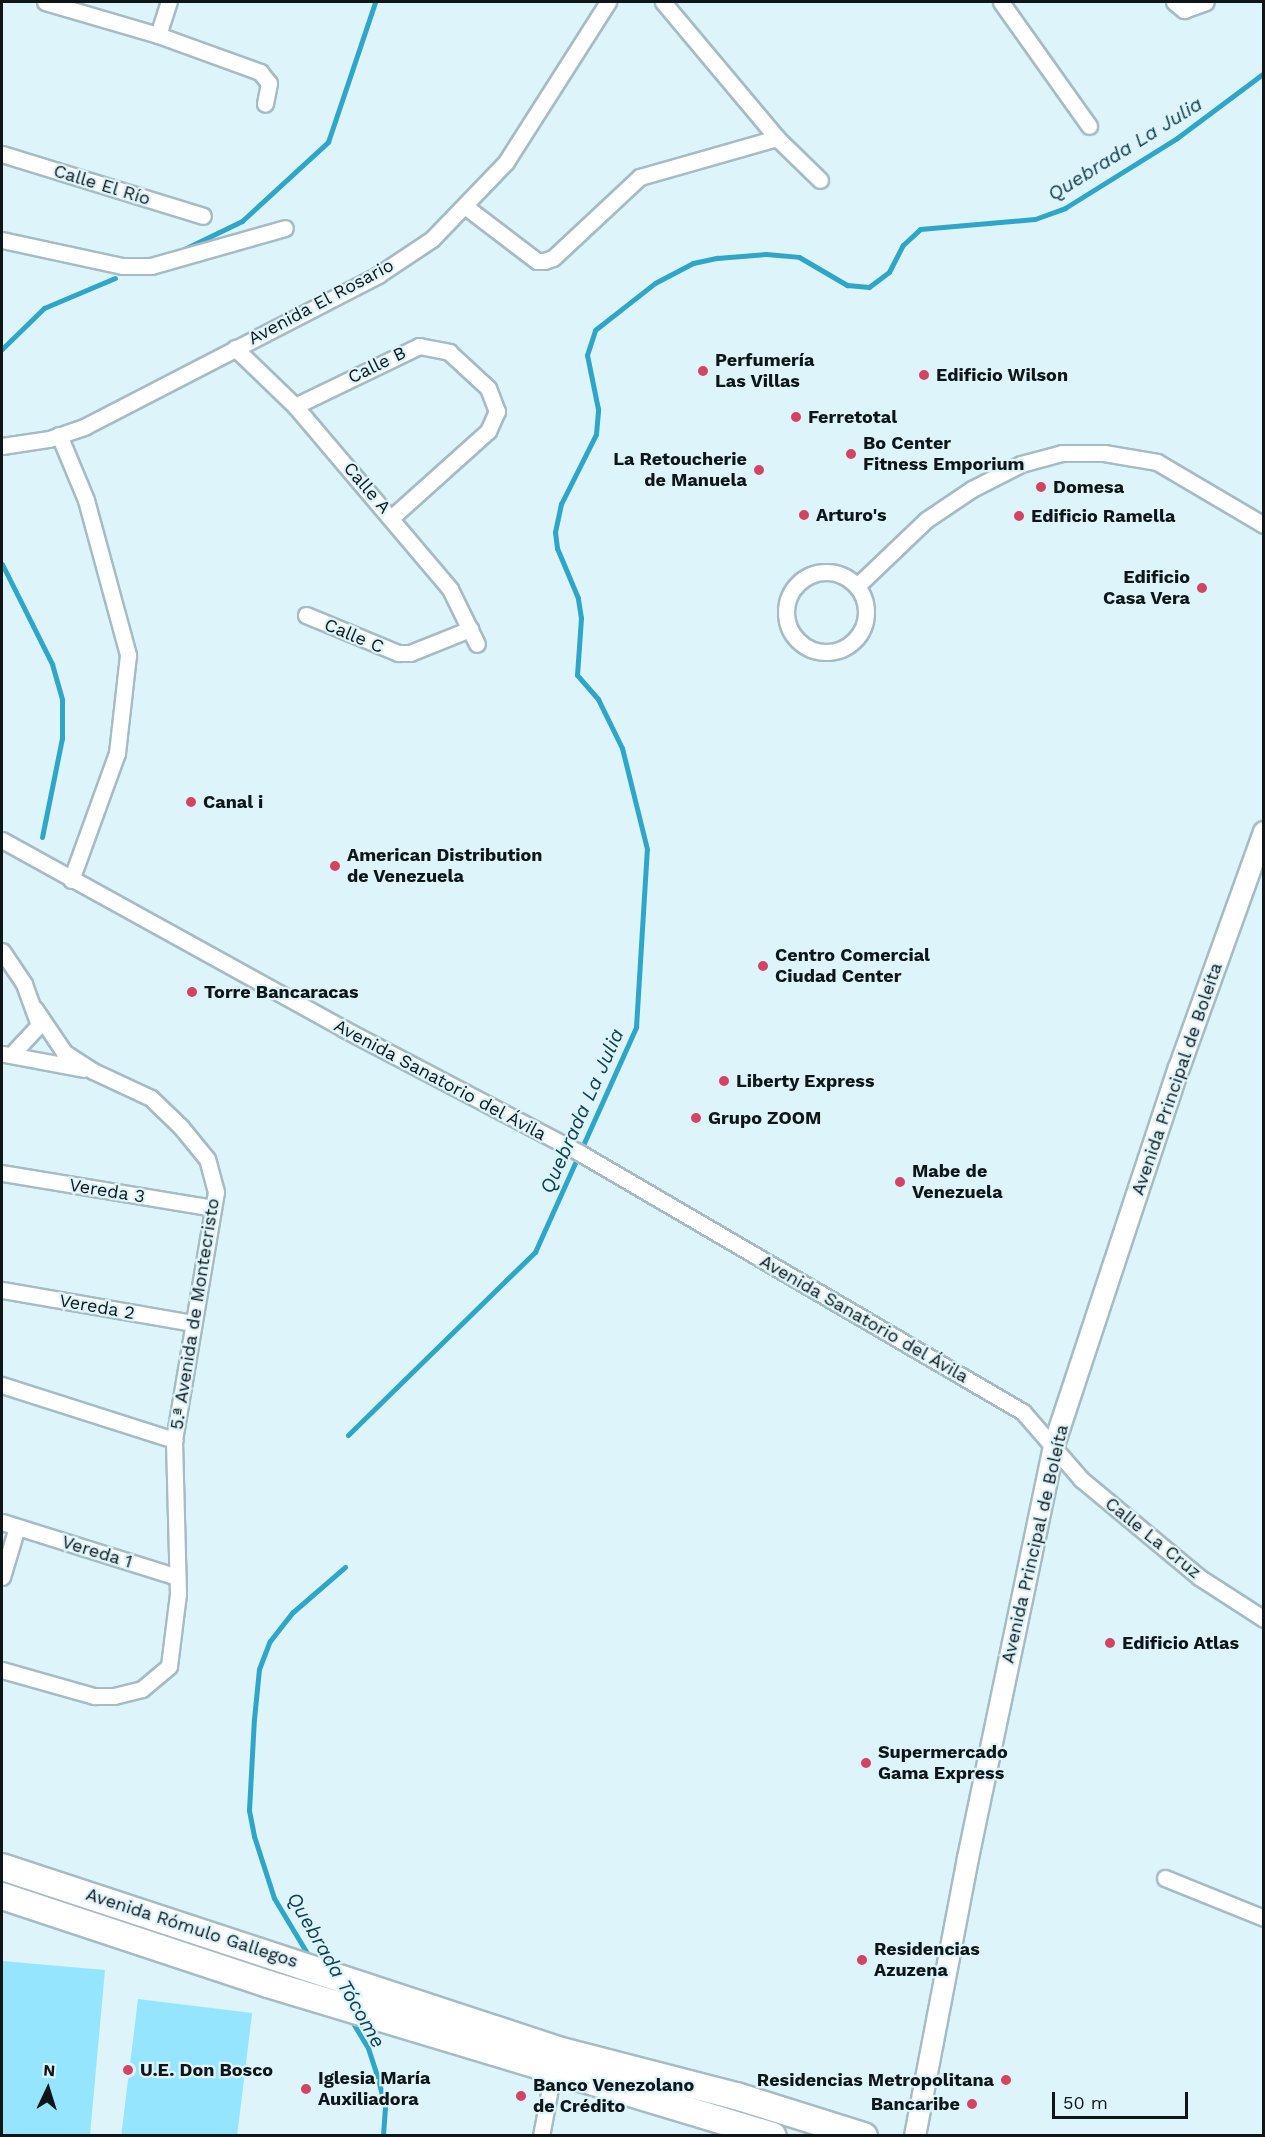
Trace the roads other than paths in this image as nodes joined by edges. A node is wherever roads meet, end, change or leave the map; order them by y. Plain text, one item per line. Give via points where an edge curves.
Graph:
1 (45, 2) edge
2 (169, 2) edge
3 (608, 2) edge
4 (663, 2) edge
5 (1001, 2) edge
6 (1174, 2) edge
7 (1206, 2) edge
8 (158, 35) junction
9 (265, 104) dead end
10 (1089, 126) dead end
11 (777, 138) junction
12 (2, 154) edge
13 (820, 180) dead end
14 (466, 207) junction
15 (203, 216) dead end
16 (285, 228) dead end
17 (2, 240) edge
18 (235, 348) junction
19 (295, 406) junction
20 (59, 435) junction
21 (2, 446) edge
22 (392, 517) junction
23 (1263, 525) edge
24 (857, 586) junction
25 (306, 615) dead end
26 (471, 629) junction
27 (477, 644) dead end
28 (1263, 832) edge
29 (2, 840) edge
30 (71, 880) junction
31 (2, 951) edge
32 (35, 1009) junction
33 (7, 1054) edge
34 (93, 1071) junction
35 (2, 1173) edge
36 (213, 1208) junction
37 (2, 1290) edge
38 (193, 1323) junction
39 (2, 1385) edge
40 (174, 1440) junction
41 (1054, 1445) junction
42 (2, 1522) edge
43 (17, 1527) junction
44 (2, 1577) edge
45 (177, 1577) junction
46 (1263, 1619) edge
47 (2, 1670) edge
48 (2, 1867) edge
49 (1165, 1878) dead end
50 (2, 1896) edge
51 (1263, 1918) edge
52 (556, 2061) junction
53 (541, 2136) edge
54 (772, 2136) edge
55 (864, 2136) edge
56 (915, 2136) edge

1 - 8 street
2 - 8 street
3 - 14 street, Avenida El Rosario via 506,162
4 - 11 street
5 - 10 street
6 - 7 street via 1184,10
8 - 9 street via 267,76
11 - 13 street
11 - 14 street via 640,177 553,258 544,261 537,261
12 - 15 street, Calle El Río
14 - 18 street, Avenida El Rosario via 432,239 378,275
16 - 17 street via 152,266 122,266
18 - 19 street, Calle A
18 - 20 street, Avenida El Rosario via 86,426
19 - 22 street, Calle A
19 - 22 street, Calle B via 419,346 449,352 488,388 497,411 488,431
20 - 21 street, Avenida El Rosario
20 - 30 street via 86,500 128,655 117,753
22 - 26 street, Calle A via 450,589
23 - 24 street via 1157,462 1104,453 1062,453 1021,464 972,489 926,520
24 - 24 street via 832,572 803,579 787,602 787,624 794,636 812,650 830,652 855,640 867,615
25 - 26 street, Calle C via 398,653 410,653
26 - 27 street, Calle A
28 - 41 street, Avenida Principal de Boleíta via 1179,1068
29 - 30 street, Avenida Sanatorio del Ávila
30 - 41 street, Avenida Sanatorio del Ávila via 580,1153 1023,1412
31 - 32 street, 5.ª Avenida de Montecristo
32 - 33 street via 39,1025
32 - 34 street, 5.ª Avenida de Montecristo via 64,1052
33 - 34 street
34 - 36 street, 5.ª Avenida de Montecristo via 151,1098 199,1146 212,1172 216,1192
35 - 36 street, Vereda 3
36 - 38 street, 5.ª Avenida de Montecristo
37 - 38 street, Vereda 2
38 - 40 street, 5.ª Avenida de Montecristo
39 - 40 street
40 - 45 street, 5.ª Avenida de Montecristo
41 - 46 street, Calle La Cruz via 1099,1494 1199,1577
41 - 56 street, Avenida Principal de Boleíta
42 - 43 street, Vereda 1
43 - 44 street
43 - 45 street, Vereda 1
45 - 47 street, 5.ª Avenida de Montecristo via 173,1656 162,1676 142,1689 128,1695 94,1696
48 - 52 main road, Avenida Rómulo Gallegos via 370,1987
49 - 51 street
50 - 52 main road, Avenida Rómulo Gallegos
52 - 53 street
52 - 54 main road, Avenida Rómulo Gallegos
52 - 55 main road, Avenida Rómulo Gallegos via 736,2096

